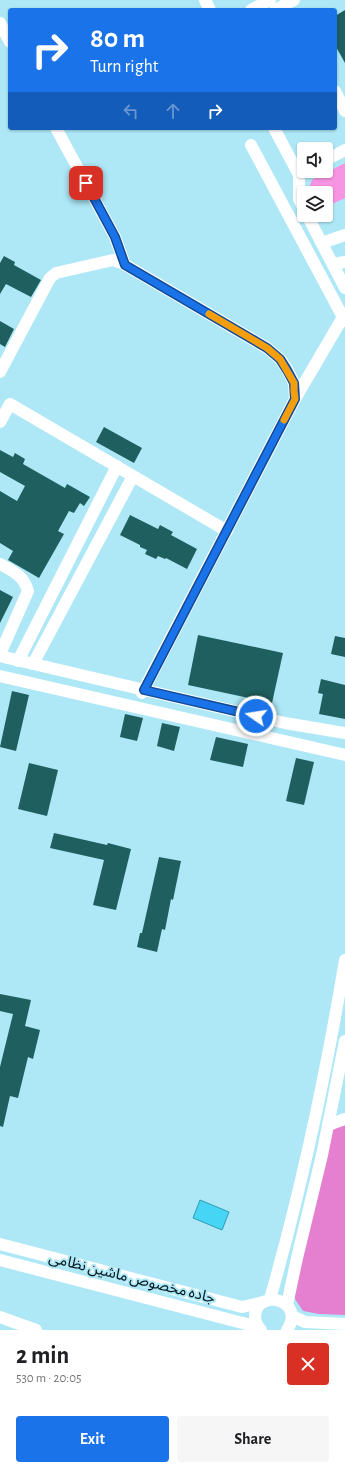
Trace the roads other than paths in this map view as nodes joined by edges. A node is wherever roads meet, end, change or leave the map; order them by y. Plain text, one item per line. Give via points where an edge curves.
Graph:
1 (270, 0) edge
2 (293, 4) edge
3 (255, 8) edge
4 (281, 8) edge
5 (0, 23) edge
6 (8, 38) edge
7 (337, 95) edge
8 (345, 111) edge
9 (57, 130) edge
10 (275, 130) edge
11 (251, 145) dead end
12 (345, 150) edge
13 (333, 156) edge
14 (297, 165) edge
15 (311, 222) edge
16 (345, 235) edge
17 (322, 243) junction
18 (345, 262) edge
19 (333, 264) junction
20 (125, 265) junction
21 (345, 288) edge
22 (344, 319) edge
23 (0, 372) edge
24 (295, 399) junction
25 (0, 422) edge
26 (117, 466) junction
27 (133, 476) junction
28 (227, 531) junction
29 (0, 564) edge
30 (0, 655) edge
31 (18, 661) junction
32 (32, 664) junction
33 (0, 676) edge
34 (143, 692) junction
35 (345, 732) edge
36 (345, 755) edge
37 (345, 960) edge
38 (345, 1041) edge
39 (345, 1119) edge
40 (328, 1125) junction
41 (0, 1244) edge
42 (0, 1260) edge
43 (267, 1300) junction
44 (290, 1310) junction
45 (0, 1316) edge
46 (345, 1324) edge
47 (259, 1329) edge
48 (36, 1330) edge
49 (287, 1330) edge

1 - 3 street
2 - 4 street
5 - 6 street
7 - 8 street
9 - 20 street via 115,237
10 - 14 street
11 - 22 street
12 - 13 street
15 - 17 street
16 - 17 street
17 - 19 street
18 - 19 street
19 - 21 street
20 - 23 street via 113,260 56,273 50,278
20 - 24 street via 276,355 294,383
22 - 24 street
24 - 28 street
25 - 26 street via 10,404
26 - 27 street
26 - 31 street
27 - 28 street
27 - 32 street
28 - 34 street
29 - 30 street via 20,576 28,591
30 - 31 street
31 - 32 street
32 - 34 street
33 - 36 street
34 - 35 street via 285,723
37 - 43 street via 318,1110 285,1249
38 - 40 street
39 - 40 street
40 - 44 street via 297,1258
41 - 43 street, جاده مخصوص ماشین نظامی via 242,1307
42 - 47 street
43 - 44 street via 282,1301
43 - 47 street via 258,1307 256,1313 255,1320
44 - 46 street via 305,1322
44 - 49 street via 291,1324
45 - 48 street

